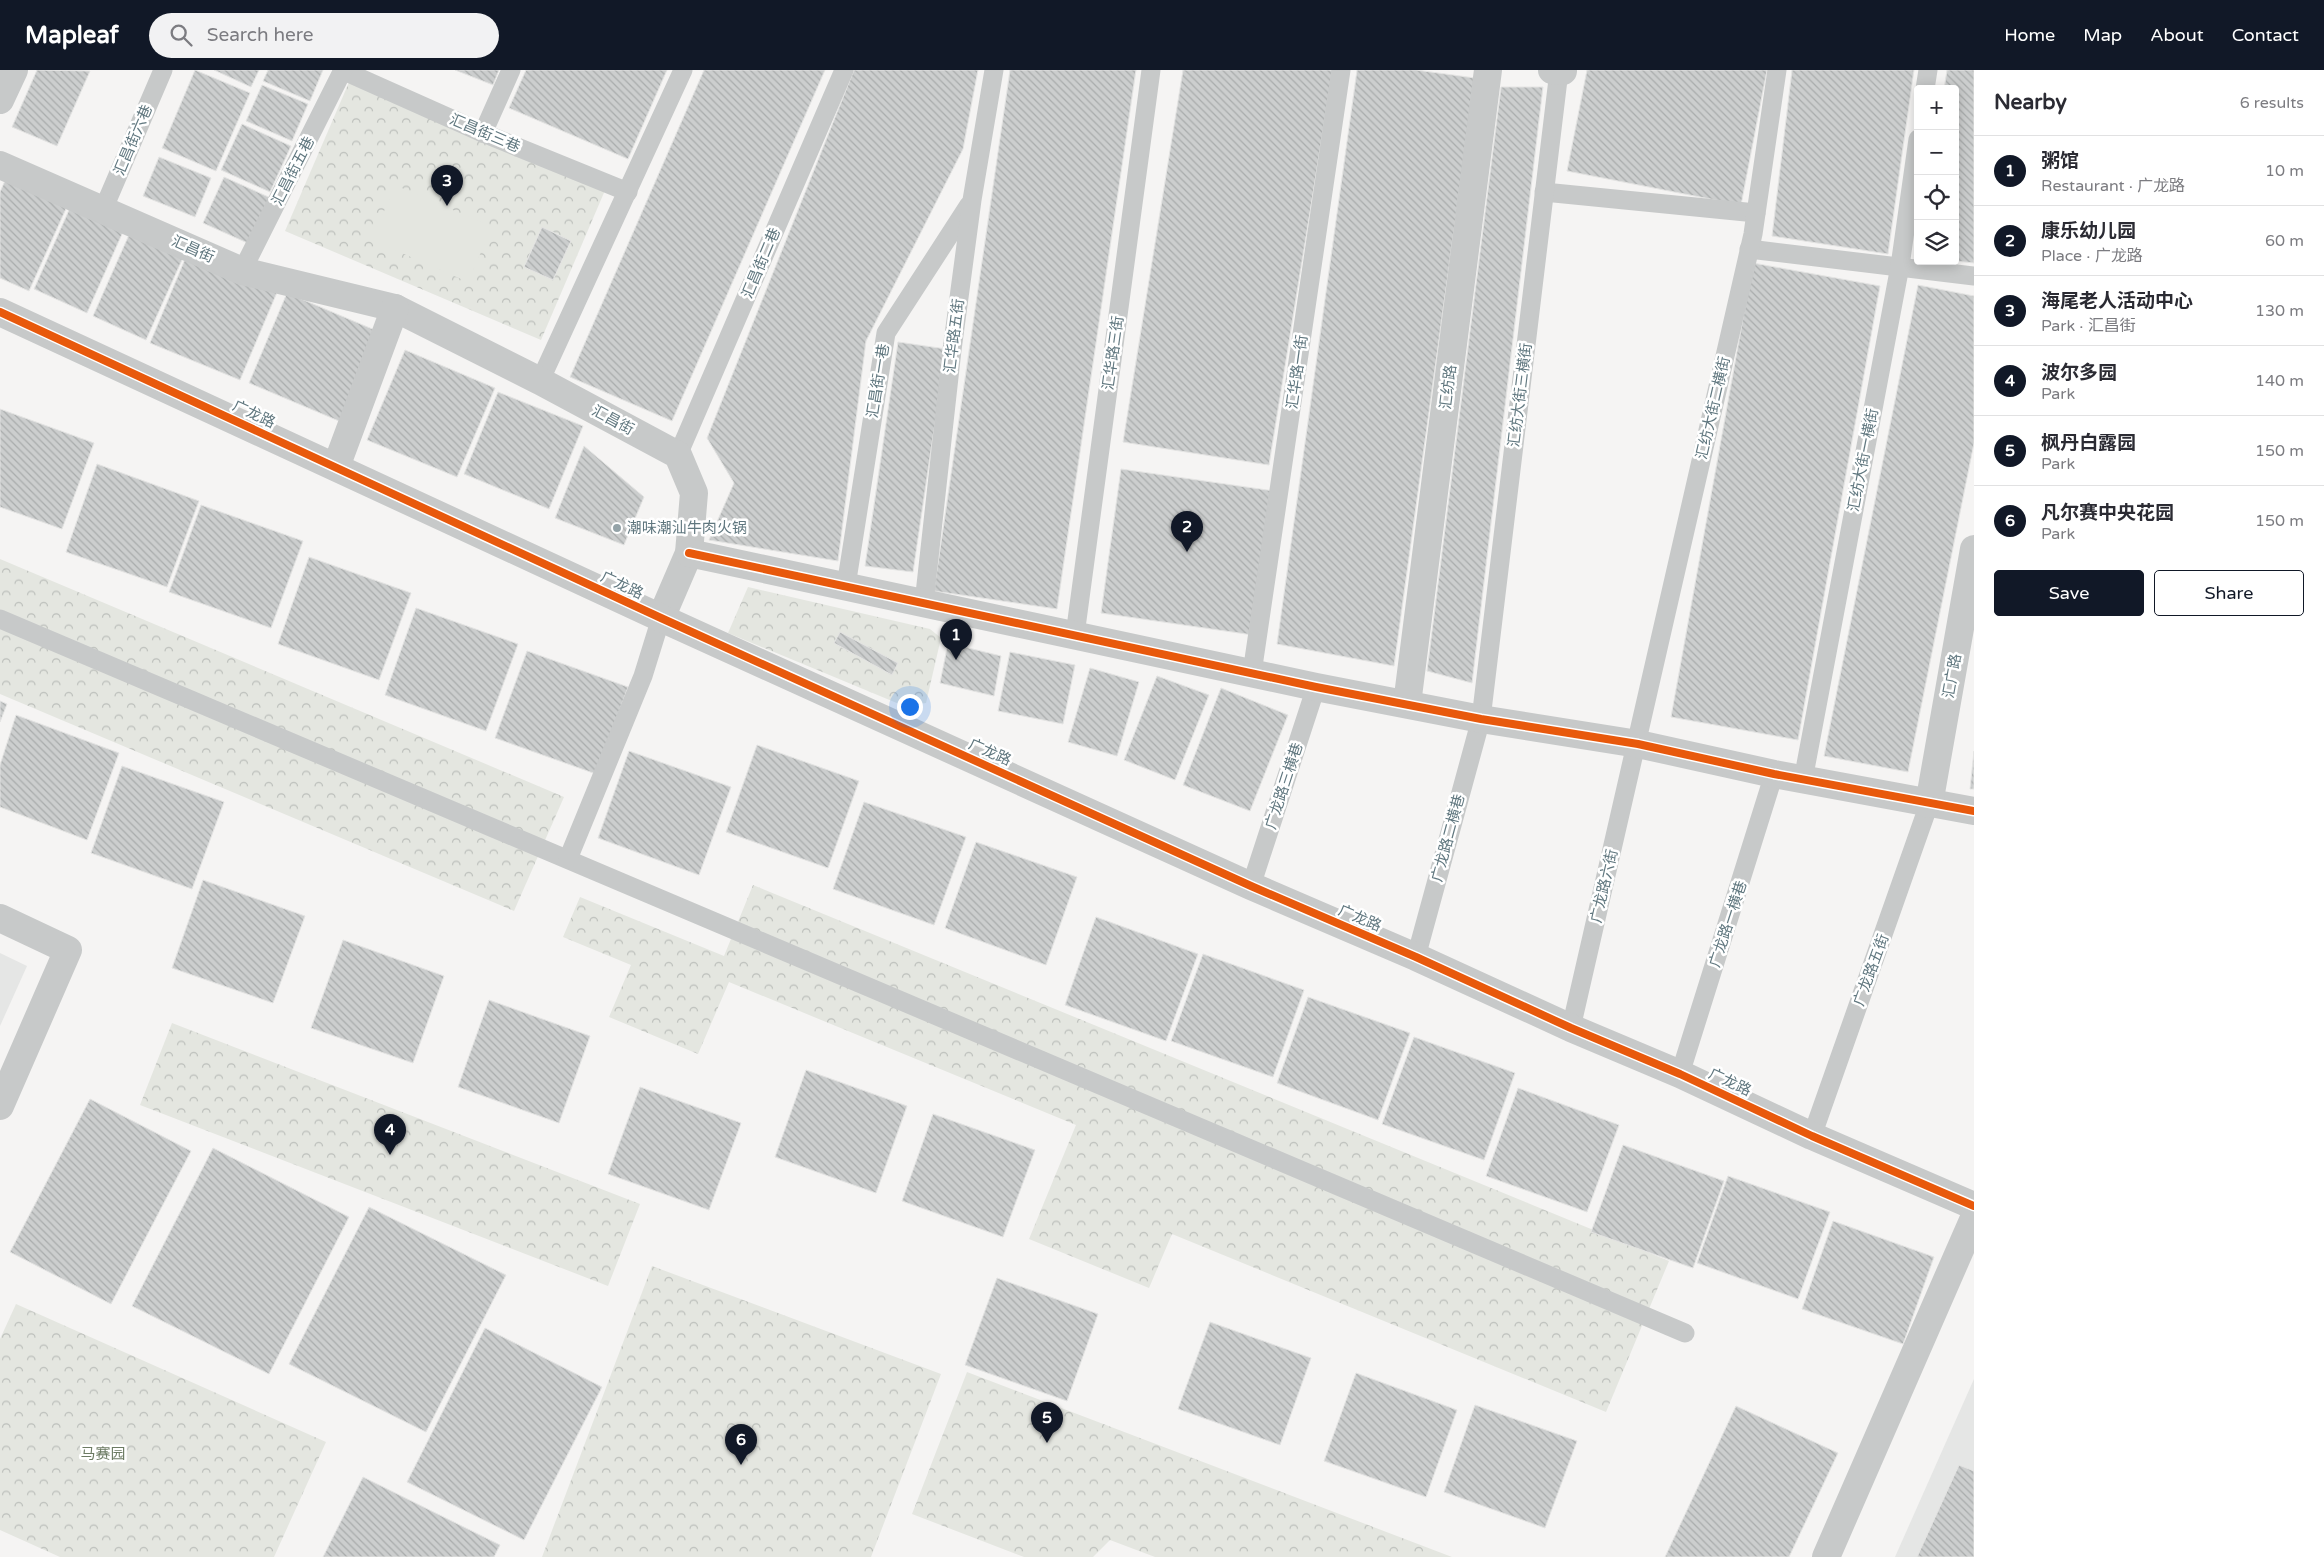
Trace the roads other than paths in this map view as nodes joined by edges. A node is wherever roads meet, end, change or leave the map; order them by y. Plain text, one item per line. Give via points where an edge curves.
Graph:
1 (14, 70) edge
2 (162, 70) edge
3 (343, 70) edge
4 (511, 70) edge
5 (683, 70) edge
6 (844, 70) edge
7 (994, 70) edge
8 (1151, 70) edge
9 (1341, 70) edge
10 (1488, 70) edge
11 (1559, 70) edge
12 (1777, 70) edge
13 (1928, 70) edge
14 (1926, 85) edge
15 (0, 100) edge
16 (483, 133) junction
17 (0, 165) edge
18 (1914, 167) edge
19 (628, 192) junction
20 (1544, 192) junction
21 (972, 200) junction
22 (103, 210) junction
23 (1756, 214) junction
24 (1749, 249) junction
25 (1900, 266) junction
26 (242, 271) junction
27 (1974, 276) edge
28 (395, 308) junction
29 (0, 312) edge
30 (540, 381) junction
31 (678, 455) junction
32 (336, 467) junction
33 (1974, 549) edge
34 (688, 553) junction
35 (846, 586) junction
36 (924, 603) junction
37 (0, 618) edge
38 (661, 618) junction
39 (1075, 635) junction
40 (1252, 673) junction
41 (1316, 687) junction
42 (1407, 704) junction
43 (1481, 719) junction
44 (1638, 744) junction
45 (1774, 774) junction
46 (1803, 780) junction
47 (1930, 804) junction
48 (1974, 811) edge
49 (568, 859) junction
50 (1251, 886) junction
51 (0, 918) edge
52 (1416, 957) junction
53 (1571, 1028) junction
54 (1680, 1074) junction
55 (0, 1106) edge
56 (1812, 1136) junction
57 (1974, 1206) edge
58 (1974, 1218) edge
59 (1684, 1333) dead end
60 (1826, 1557) edge

1 - 15 street
2 - 22 lane, 汇昌街六巷
3 - 16 lane, 汇昌街三巷
3 - 26 lane, 汇昌街五巷
4 - 16 lane
5 - 19 lane
6 - 31 lane, 汇昌街二巷
7 - 21 lane, 汇华路五街
8 - 39 lane, 汇华路三街
9 - 40 lane, 汇华路一街
10 - 42 street, 汇纺路
11 - 20 lane, 汇纺大街三横街
12 - 23 lane, 汇纺大街二横街
13 - 14 lane
16 - 19 lane, 汇昌街三巷
17 - 22 street, 汇昌街
18 - 25 lane, 汇纺大街一横街
19 - 30 lane
20 - 23 lane
20 - 43 lane, 汇纺大街三横街
21 - 35 lane, 汇昌街一巷 via 886,333
21 - 36 lane, 汇华路五街
22 - 26 street, 汇昌街
23 - 24 lane, 汇纺大街二横街
24 - 25 lane
24 - 44 lane, 汇纺大街二横街
25 - 27 lane
25 - 46 lane, 汇纺大街一横街
26 - 28 street, 汇昌街
28 - 30 street, 汇昌街
28 - 32 street
29 - 32 street, 广龙路
30 - 31 street, 汇昌街
31 - 34 street via 694,493
32 - 38 street, 广龙路
33 - 47 street, 汇广路
34 - 35 street
34 - 38 street
35 - 36 street
36 - 39 street
37 - 49 lane
38 - 49 lane via 643,676
38 - 50 street, 广龙路
39 - 40 street
40 - 41 street
41 - 42 street
41 - 50 lane, 广龙路三横巷
42 - 43 street
43 - 44 street
43 - 52 lane, 广龙路二横巷
44 - 45 street
44 - 53 lane, 广龙路六街
45 - 46 street
45 - 54 lane, 广龙路一横巷
46 - 47 street
47 - 48 street
47 - 56 lane, 广龙路五街
49 - 59 lane
50 - 52 street, 广龙路
51 - 55 street via 68,950
52 - 53 street, 广龙路
53 - 54 street, 广龙路
54 - 56 street, 广龙路
56 - 57 street, 广龙路
58 - 60 street

